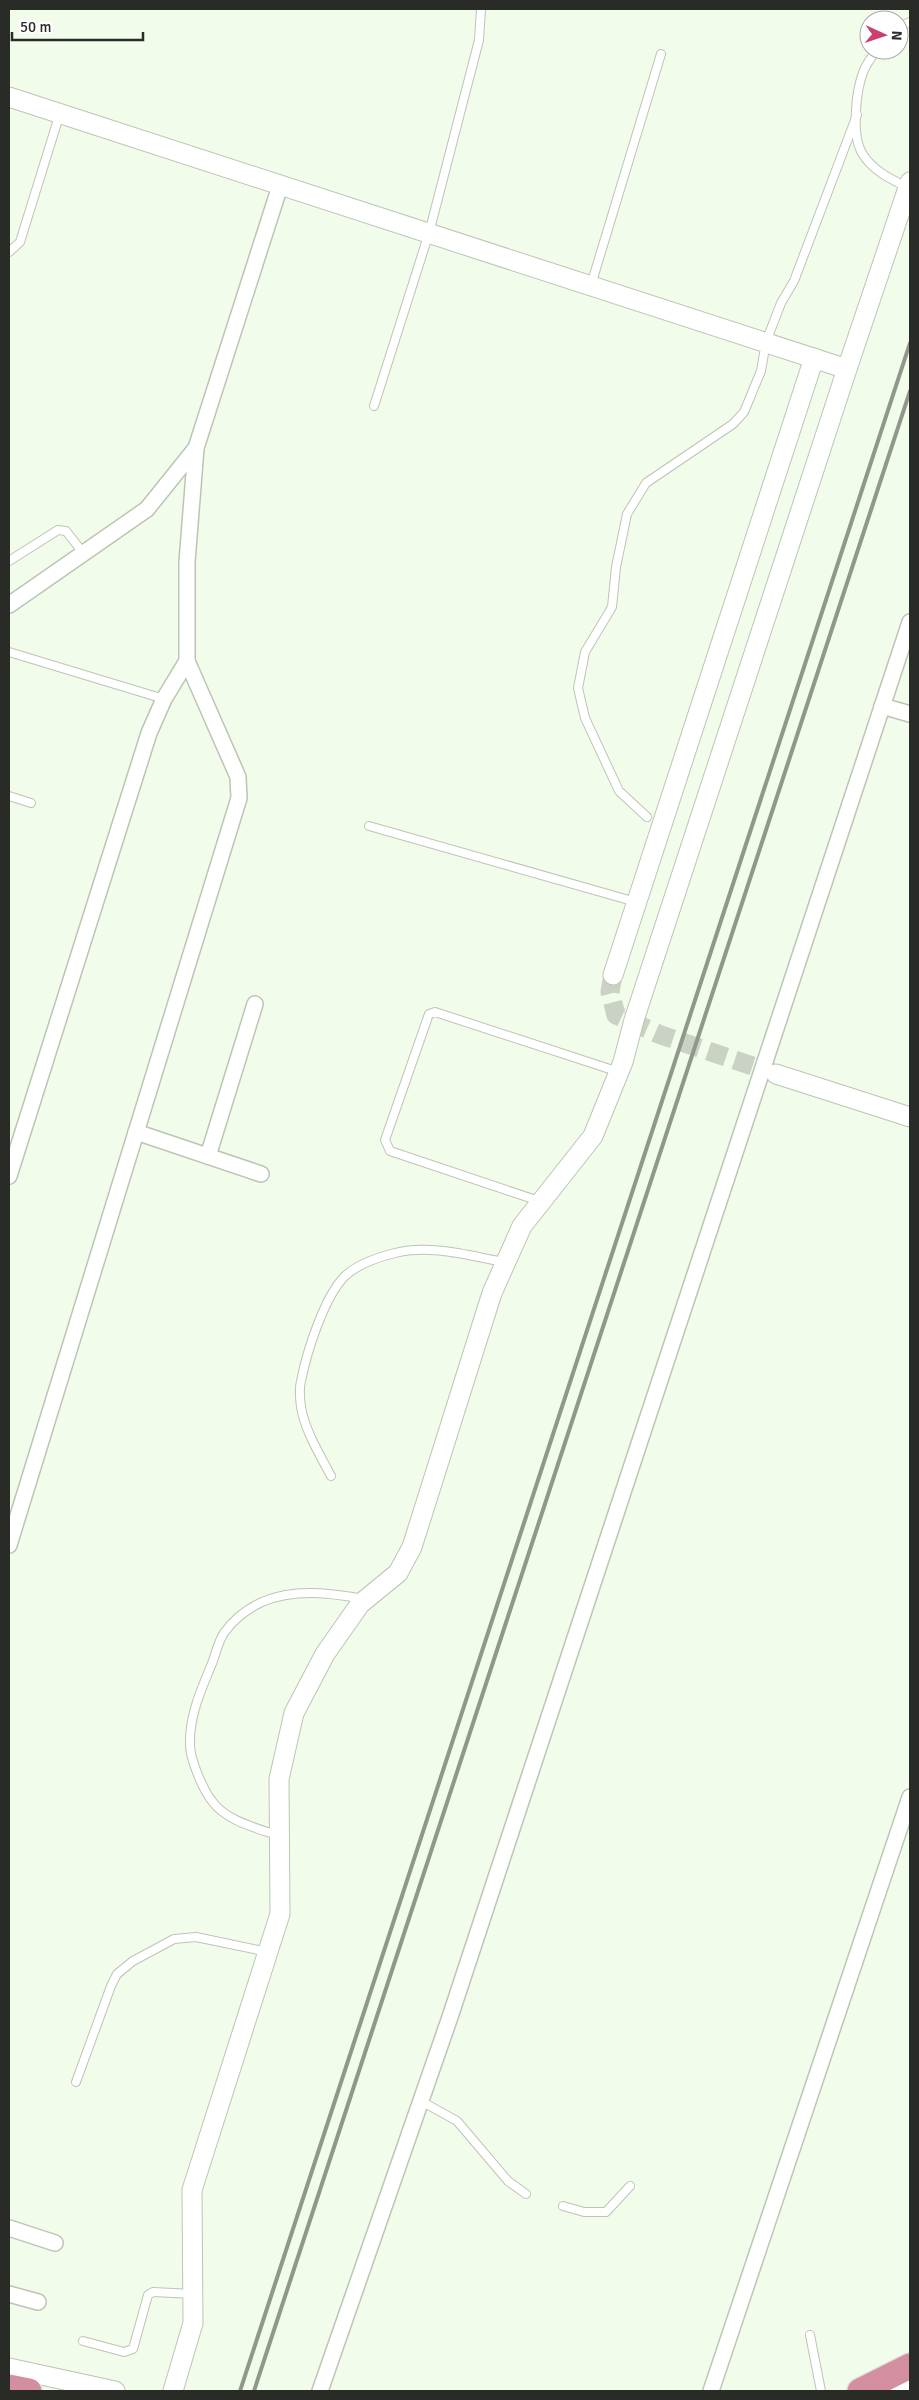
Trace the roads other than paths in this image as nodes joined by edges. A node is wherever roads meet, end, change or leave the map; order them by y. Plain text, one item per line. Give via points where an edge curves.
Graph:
1 (481, 9) edge
2 (661, 54) dead end
3 (870, 60) edge
4 (9, 97) edge
5 (60, 113) junction
6 (857, 115) junction
7 (909, 185) edge
8 (280, 186) junction
9 (429, 233) junction
10 (9, 252) edge
11 (590, 285) junction
12 (766, 342) junction
13 (814, 358) junction
14 (847, 369) junction
15 (374, 406) dead end
16 (196, 448) junction
17 (84, 554) junction
18 (9, 561) edge
19 (9, 604) edge
20 (910, 622) edge
21 (9, 652) edge
22 (186, 661) junction
23 (164, 699) junction
24 (882, 706) junction
25 (910, 714) edge
26 (9, 796) edge
27 (31, 803) dead end
28 (647, 817) dead end
29 (369, 826) dead end
30 (636, 902) junction
31 (613, 975) tunnel mouth
32 (255, 1004) dead end
33 (619, 1072) junction
34 (776, 1074) tunnel mouth
35 (910, 1117) edge
36 (136, 1132) junction
37 (208, 1156) junction
38 (261, 1174) dead end
39 (9, 1176) edge
40 (541, 1202) junction
41 (506, 1262) junction
42 (331, 1476) dead end
43 (9, 1545) edge
44 (365, 1600) junction
45 (910, 1797) edge
46 (281, 1836) junction
47 (268, 1952) junction
48 (76, 2082) dead end
49 (421, 2101) junction
50 (630, 2186) dead end
51 (526, 2194) dead end
52 (563, 2206) dead end
53 (9, 2228) edge
54 (55, 2243) dead end
55 (9, 2294) edge
56 (192, 2294) junction
57 (38, 2302) dead end
58 (810, 2335) dead end
59 (83, 2341) dead end
60 (910, 2366) edge
61 (9, 2368) edge
62 (9, 2387) edge
63 (910, 2387) edge
64 (29, 2391) edge
65 (115, 2391) edge
66 (173, 2391) edge
67 (320, 2391) edge
68 (711, 2391) edge
69 (821, 2391) edge
70 (860, 2391) edge
71 (899, 2391) edge

1 - 9 lane via 480,40
2 - 11 lane
3 - 6 lane via 864,71
4 - 5 street
5 - 8 street
5 - 10 lane via 20,242
6 - 7 lane via 855,131 862,152 890,179
6 - 12 lane via 794,281
7 - 14 street
8 - 9 street
8 - 16 street
9 - 11 street
9 - 15 lane
11 - 12 street
12 - 13 street
12 - 28 lane via 761,371 744,412 733,424 646,483 627,514 616,566 612,607 585,652 578,688 585,718 619,790
13 - 14 street
13 - 30 street
14 - 33 street
16 - 17 street via 147,508
16 - 22 street via 187,562
17 - 18 lane via 66,531 58,530
17 - 19 street
20 - 24 street
21 - 23 lane
22 - 23 street
22 - 36 street via 238,777 239,798
23 - 39 street via 149,733
24 - 25 street
24 - 49 street
26 - 27 lane
29 - 30 lane
30 - 31 street
32 - 37 street
33 - 40 street via 592,1136
33 - 40 lane via 435,1012 429,1014 386,1145 390,1151
34 - 35 street
36 - 37 street
36 - 43 street
37 - 38 street
40 - 41 street via 522,1226
41 - 42 lane via 430,1250 397,1252 373,1260 346,1275 333,1291 322,1316 300,1382 301,1408
41 - 44 street via 492,1293 412,1547 398,1573
44 - 46 street via 325,1654 294,1713 280,1779
44 - 46 lane via 315,1593 292,1594 263,1602 237,1616 223,1634 193,1714 190,1748 212,1802 242,1822
45 - 68 street
46 - 47 street via 280,1914
47 - 48 lane via 196,1938 174,1939 133,1961 117,1974 111,1986
47 - 56 street via 192,2190
49 - 51 lane via 456,2121 508,2181
49 - 67 street
50 - 52 lane via 606,2212 584,2212
53 - 54 street
55 - 57 street
56 - 59 lane via 152,2292 148,2295 130,2351
56 - 66 street via 193,2323
58 - 69 lane
60 - 70 highway
61 - 65 street
62 - 64 highway
63 - 71 street

